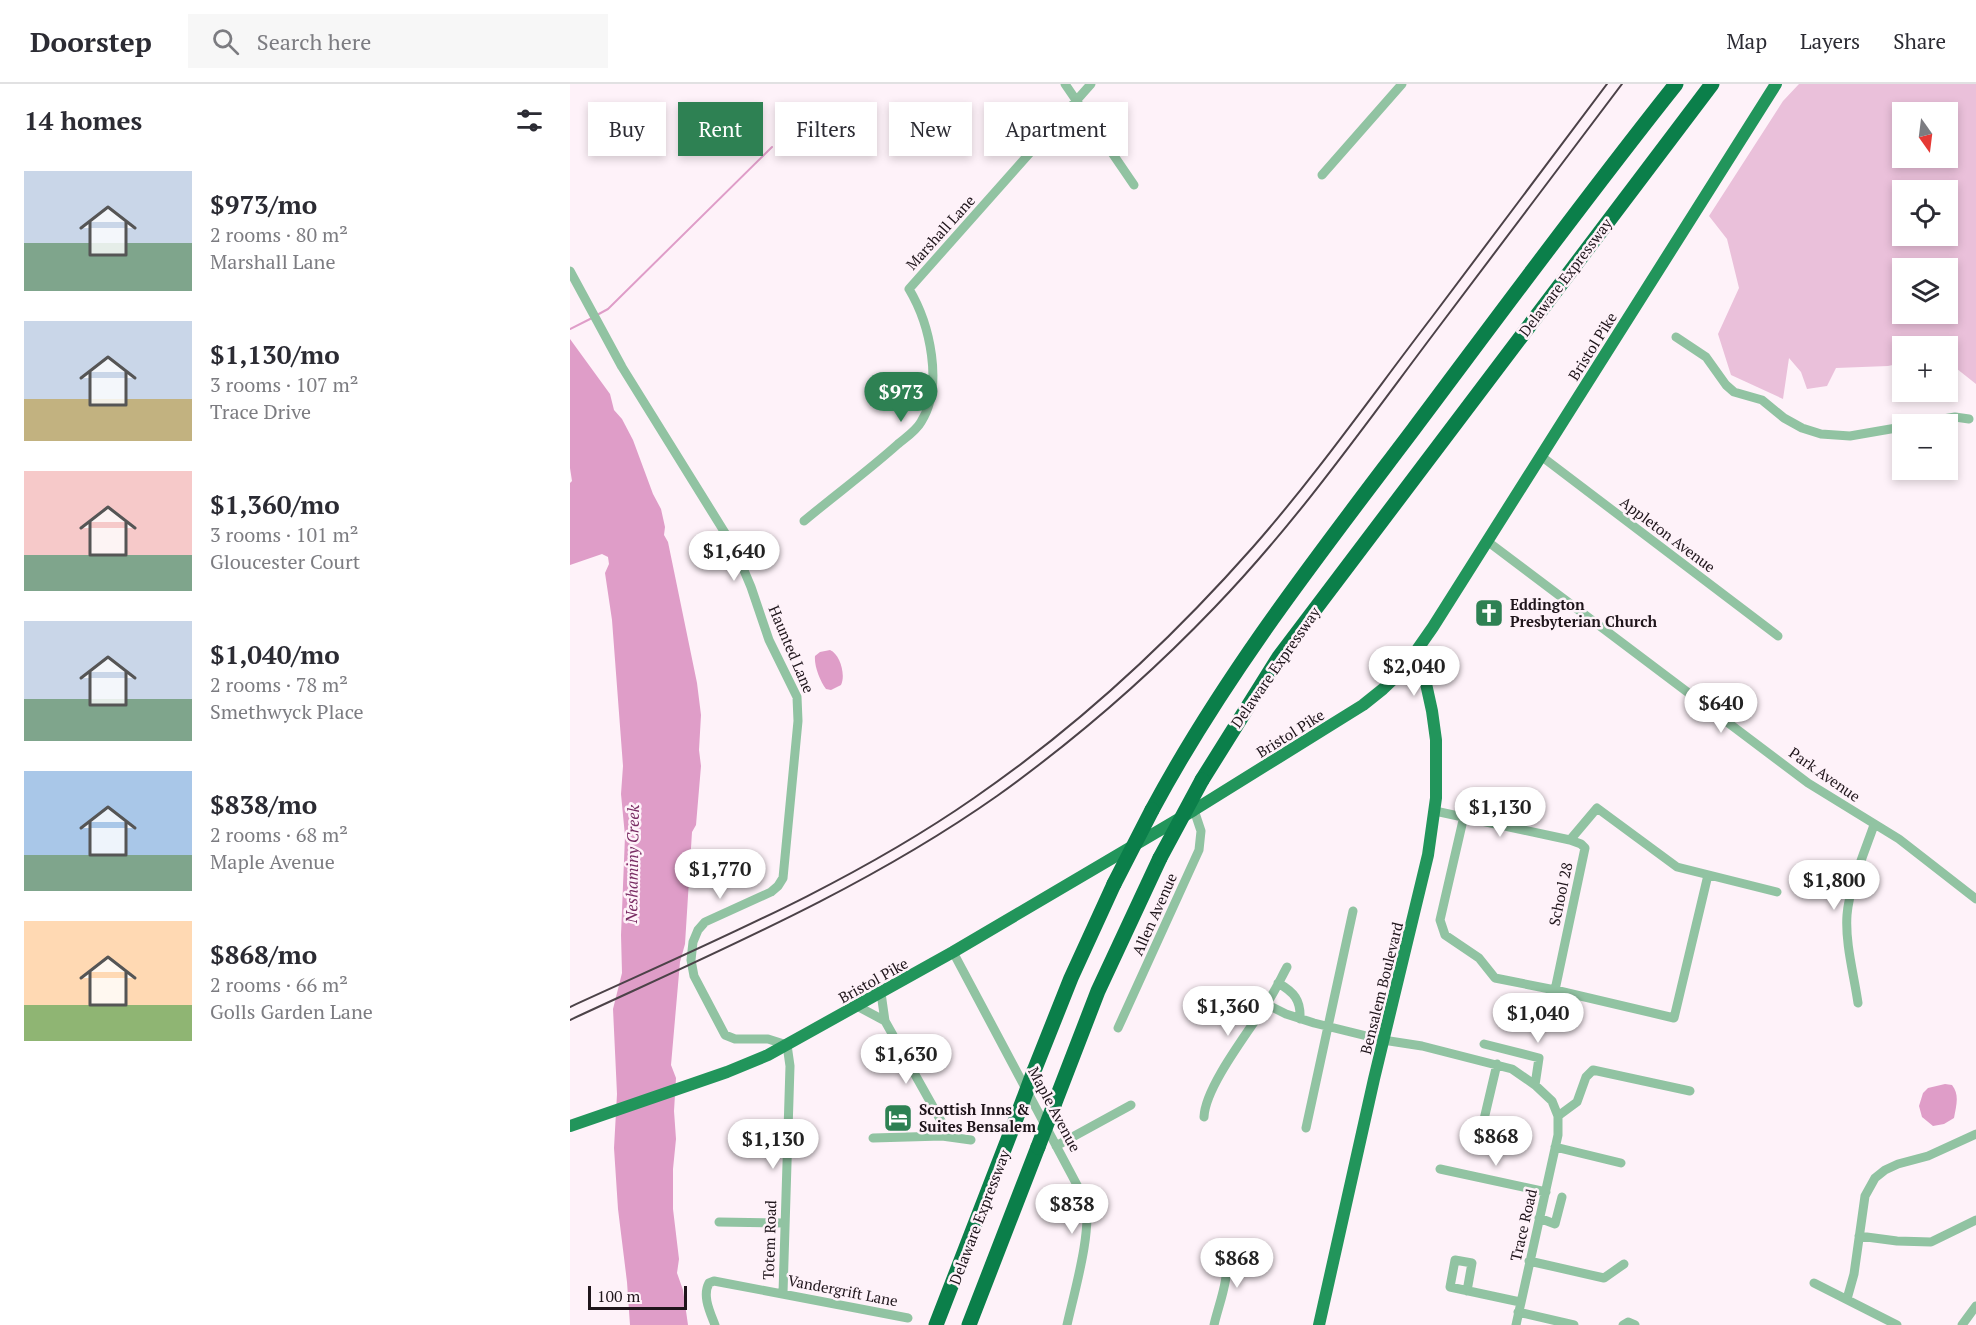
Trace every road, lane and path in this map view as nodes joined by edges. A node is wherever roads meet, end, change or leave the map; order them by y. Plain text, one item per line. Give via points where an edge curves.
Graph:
1 (1065, 84) edge
2 (1091, 84) edge
3 (1402, 84) edge
4 (1676, 84) edge
5 (1712, 84) edge
6 (1776, 84) edge
7 (1076, 100) junction
8 (1322, 175) dead end
9 (1134, 185) dead end
10 (570, 271) edge
11 (1676, 337) dead end
12 (1958, 417) edge
13 (1969, 419) dead end
14 (1892, 429) edge
15 (1541, 456) junction
16 (804, 521) dead end
17 (1487, 541) junction
18 (1778, 636) dead end
19 (1412, 660) junction
20 (1194, 810) junction
21 (1435, 811) junction
22 (1464, 816) junction
23 (1874, 825) junction
24 (1570, 840) junction
25 (1708, 875) junction
26 (1777, 892) dead end
27 (1976, 899) edge
28 (1353, 911) dead end
29 (953, 952) junction
30 (1287, 966) dead end
31 (1278, 983) junction
32 (1556, 990) junction
33 (880, 993) junction
34 (1858, 1003) dead end
35 (1266, 1004) junction
36 (857, 1006) junction
37 (1300, 1019) junction
38 (885, 1021) junction
39 (1329, 1027) junction
40 (1118, 1028) dead end
41 (754, 1039) junction
42 (1383, 1040) junction
43 (1484, 1044) dead end
44 (787, 1045) junction
45 (768, 1055) junction
46 (1497, 1064) junction
47 (1535, 1085) junction
48 (1690, 1091) dead end
49 (1131, 1106) dead end
50 (1558, 1116) junction
51 (1204, 1117) dead end
52 (570, 1126) edge
53 (1306, 1128) dead end
54 (1481, 1132) dead end
55 (1976, 1134) edge
56 (950, 1137) junction
57 (873, 1138) dead end
58 (971, 1140) dead end
59 (1056, 1146) junction
60 (1555, 1147) junction
61 (1621, 1163) dead end
62 (1440, 1169) dead end
63 (1546, 1192) junction
64 (1562, 1197) dead end
65 (1539, 1218) junction
66 (1976, 1220) edge
67 (719, 1222) dead end
68 (785, 1223) junction
69 (1859, 1236) junction
70 (1225, 1253) dead end
71 (1529, 1261) junction
72 (1624, 1264) dead end
73 (1814, 1283) dead end
74 (1467, 1291) dead end
75 (783, 1293) junction
76 (1847, 1299) junction
77 (1976, 1306) edge
78 (1519, 1307) junction
79 (908, 1318) dead end
80 (1539, 1321) edge
81 (715, 1325) edge
82 (936, 1325) edge
83 (969, 1325) edge
84 (1067, 1325) edge
85 (1214, 1325) edge
86 (1319, 1325) edge
87 (1516, 1325) edge
88 (1574, 1325) edge
89 (1623, 1325) edge
90 (1635, 1325) edge
91 (1897, 1325) edge
92 (1962, 1325) edge

1 - 7 street
2 - 7 street, Marshall Lane
3 - 8 street
4 - 82 highway, Delaware Expressway, bridge via 1271,619 1216,700 1152,810 1076,968
5 - 83 highway, Delaware Expressway, bridge via 1279,657 1202,780 1160,858 1098,991
6 - 15 main road, Bristol Pike
7 - 9 street
7 - 16 street, Marshall Lane via 909,289 930,345 929,403 921,424
10 - 41 street, Haunted Lane via 622,367 735,549 769,640 797,697 783,878 771,892 705,922 692,948 694,976 722,1032 731,1038
11 - 14 street via 1706,357 1734,392 1758,398 1802,428 1850,436
12 - 13 street
15 - 17 main road, Bristol Pike
15 - 18 street, Appleton Avenue
17 - 19 main road, Bristol Pike
17 - 23 street, Park Avenue via 1808,783
19 - 20 main road, Bristol Pike via 1366,703
19 - 21 main road, Bensalem Boulevard via 1423,670 1433,718
20 - 29 main road, Bristol Pike
20 - 40 street, Allen Avenue via 1201,831 1199,850
21 - 22 street
21 - 42 main road, Bensalem Boulevard
22 - 24 street
22 - 32 street via 1440,920 1445,934 1479,958 1495,978
23 - 27 street, Park Avenue via 1919,853
23 - 34 street via 1847,915
24 - 25 street via 1597,808 1677,867
24 - 32 street, School 28 via 1585,848
25 - 26 street
25 - 32 street via 1674,1018
28 - 39 street
29 - 33 main road, Bristol Pike
29 - 59 street, Maple Avenue
30 - 31 street
31 - 35 street
31 - 37 street via 1295,995
33 - 36 main road, Bristol Pike
33 - 38 street
35 - 37 street
35 - 51 street via 1212,1090
36 - 38 street
36 - 44 main road, Bristol Pike
37 - 39 street
38 - 56 street
39 - 42 street
39 - 53 street
41 - 44 street, Haunted Lane
41 - 45 street
42 - 46 street
42 - 86 main road, Bensalem Boulevard
43 - 47 street via 1539,1058
44 - 45 main road, Bristol Pike
44 - 68 street, Totem Road via 790,1066
45 - 52 main road, Bristol Pike
46 - 47 street
46 - 54 street
47 - 50 street via 1552,1101
48 - 50 street via 1593,1070 1586,1077 1577,1101
49 - 59 street
50 - 60 street, Trace Road
55 - 69 street via 1879,1174 1865,1196
56 - 57 street
56 - 58 street
59 - 84 street, Maple Avenue via 1088,1210
60 - 61 street
60 - 63 street, Trace Road
62 - 63 street
63 - 65 street, Trace Road
64 - 65 street via 1555,1224
65 - 71 street, Trace Road
66 - 69 street via 1931,1242
67 - 68 street
68 - 75 street, Totem Road
69 - 76 street
70 - 85 street via 1227,1264
71 - 72 street via 1604,1278
71 - 78 street, Trace Road
73 - 76 street
74 - 78 street
75 - 79 street, Vandergrift Lane
75 - 81 street, Vandergrift Lane via 711,1282 706,1296
76 - 91 street
77 - 92 street
78 - 80 street
78 - 87 street, Trace Road
80 - 88 street
89 - 90 street

